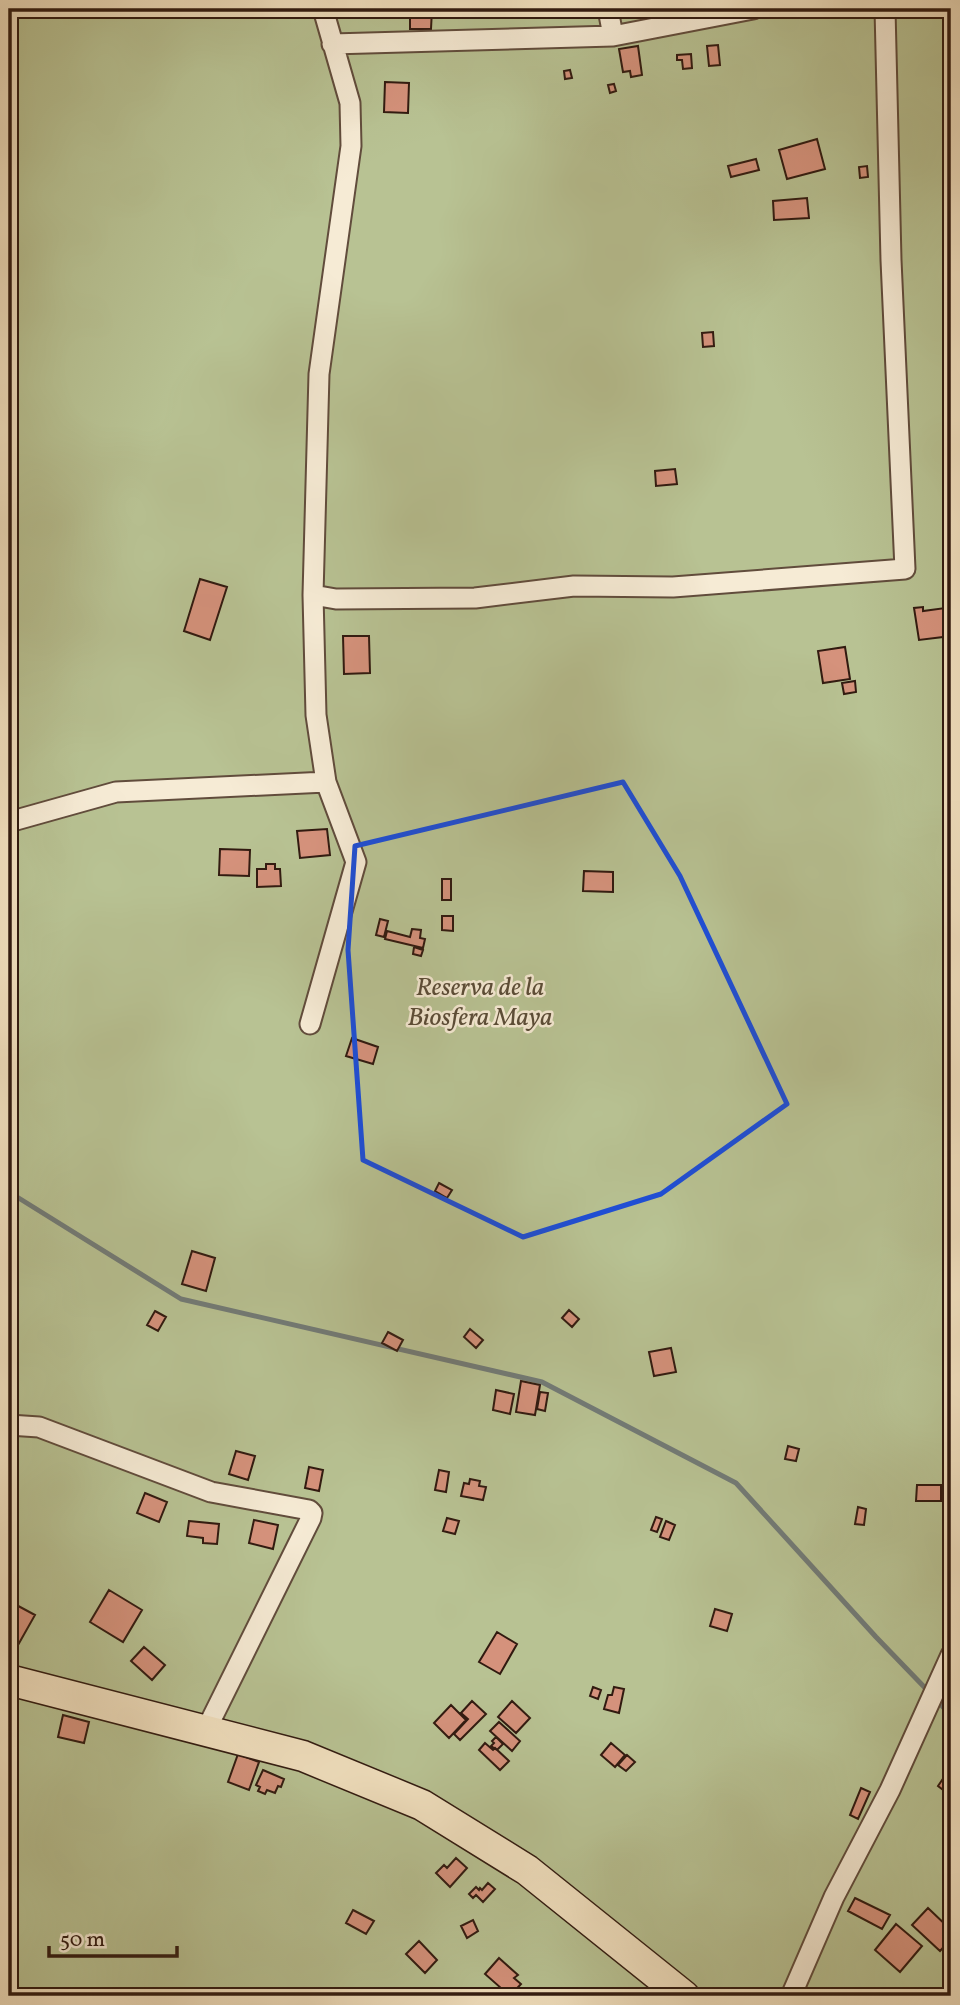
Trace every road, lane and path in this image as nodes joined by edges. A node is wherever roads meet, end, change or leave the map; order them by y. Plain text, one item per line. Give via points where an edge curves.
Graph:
1 (323, 9) edge
2 (608, 9) edge
3 (753, 9) edge
4 (885, 9) edge
5 (613, 36) junction
6 (332, 44) junction
7 (313, 594) junction
8 (326, 782) junction
9 (9, 822) edge
10 (310, 1024) dead end
11 (9, 1425) edge
12 (951, 1655) edge
13 (9, 1680) edge
14 (206, 1730) junction
15 (684, 1996) edge
16 (791, 1996) edge

1 - 6 street
2 - 5 street
3 - 5 street
4 - 7 street via 905,569 685,586 574,586 475,598 335,599
5 - 6 street
6 - 7 street via 350,103 351,146 319,374
7 - 8 street via 316,715
8 - 9 street via 116,792
8 - 10 street via 356,862
11 - 14 street via 39,1427 211,1492 312,1513
12 - 16 street
13 - 14 highway
14 - 15 highway via 303,1756 422,1805 527,1870

